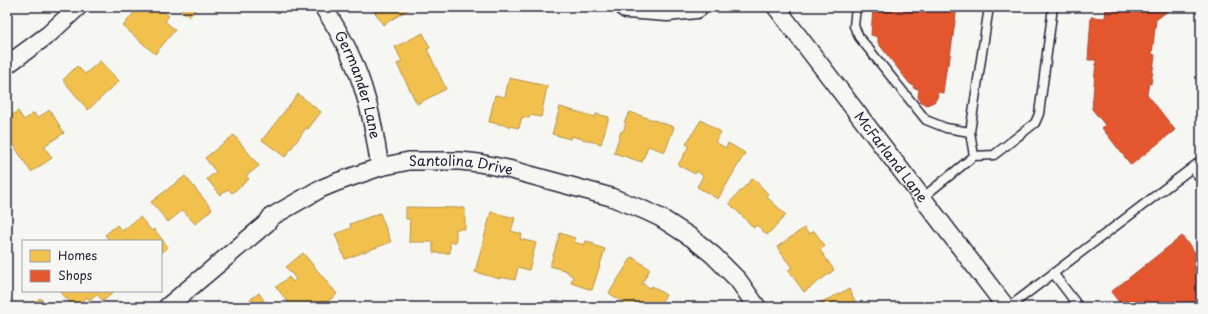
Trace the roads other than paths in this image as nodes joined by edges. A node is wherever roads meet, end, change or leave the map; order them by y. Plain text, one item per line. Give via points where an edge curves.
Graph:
1 (78, 7) edge
2 (323, 7) edge
3 (627, 7) edge
4 (696, 7) edge
5 (776, 7) edge
6 (856, 7) edge
7 (989, 7) edge
8 (1052, 7) edge
9 (7, 65) edge
10 (970, 132) junction
11 (974, 156) junction
12 (1201, 161) edge
13 (380, 167) junction
14 (1192, 168) junction
15 (1201, 179) edge
16 (922, 198) junction
17 (1053, 273) junction
18 (167, 307) edge
19 (757, 307) edge
20 (1006, 307) edge
21 (1009, 307) edge
22 (1079, 307) edge

1 - 9 street via 49,34
2 - 13 street, Germander Lane via 341,36 357,70 368,106
3 - 4 street via 667,10
5 - 16 street, McFarland Lane
6 - 10 lane via 854,26 859,37 926,120 946,128
7 - 10 lane
8 - 11 lane via 1039,114 1035,123 994,155
10 - 11 lane
11 - 16 lane
12 - 14 lane
13 - 18 street, Santolina Drive via 320,189 277,213
13 - 19 street, Santolina Drive via 422,161 479,163 619,200 660,218 699,243 726,267
14 - 15 lane
14 - 17 lane
16 - 20 street, McFarland Lane
17 - 21 lane
17 - 22 lane

